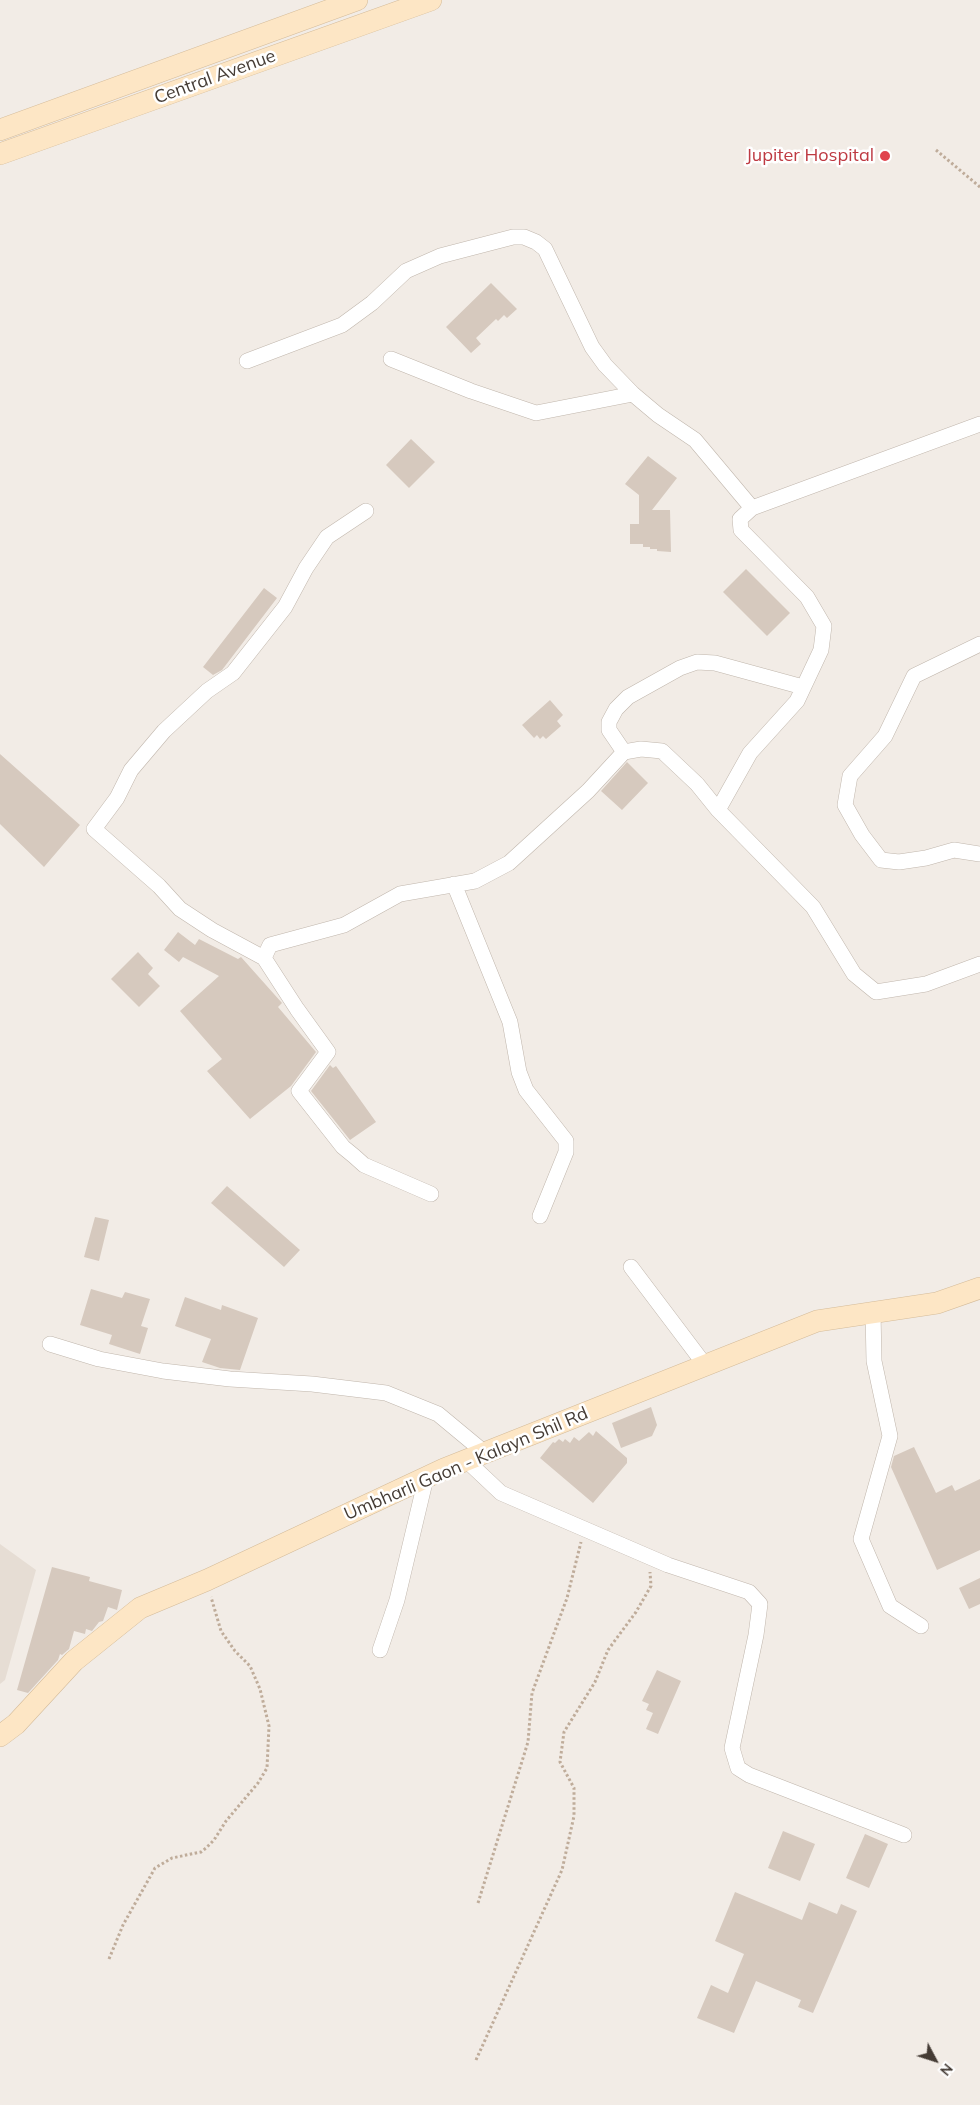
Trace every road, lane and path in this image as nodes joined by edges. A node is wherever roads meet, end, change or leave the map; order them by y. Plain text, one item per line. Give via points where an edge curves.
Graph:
1 (357, 0) edge
2 (431, 0) edge
3 (0, 130) edge
4 (936, 150) dead end
5 (0, 154) edge
6 (980, 187) edge
7 (391, 359) dead end
8 (247, 361) dead end
9 (633, 394) junction
10 (980, 424) edge
11 (752, 508) junction
12 (366, 511) dead end
13 (980, 644) edge
14 (803, 687) junction
15 (624, 752) junction
16 (718, 810) junction
17 (980, 854) edge
18 (454, 884) junction
19 (264, 958) junction
20 (980, 964) edge
21 (431, 1194) dead end
22 (540, 1216) dead end
23 (632, 1267) dead end
24 (980, 1288) edge
25 (873, 1312) junction
26 (50, 1344) dead end
27 (705, 1365) junction
28 (475, 1457) junction
29 (426, 1478) junction
30 (584, 1529) junction
31 (649, 1556) junction
32 (207, 1580) junction
33 (921, 1626) dead end
34 (380, 1650) dead end
35 (0, 1736) edge
36 (904, 1836) dead end
37 (478, 1903) dead end
38 (109, 1959) dead end
39 (476, 2060) dead end

1 - 3 street, Central Avenue
2 - 5 street, Central Avenue
4 - 6 path
7 - 9 street via 471,391 536,412
8 - 9 street via 342,325 372,303 406,271 440,256 524,237 544,249 592,347
9 - 11 street via 695,440
10 - 11 street
11 - 14 street via 740,519 741,530 807,597 824,626 821,650
12 - 19 street via 327,537 285,608 232,673 207,691 164,731 131,770 94,829 159,886 180,909
13 - 17 street via 914,676 885,736 850,776 845,805 881,860 899,862 954,850
14 - 15 street via 715,663 697,662 680,668 628,697 616,709 609,722 609,730
14 - 16 street via 797,700 750,753
15 - 16 street via 641,749 662,751 697,784
15 - 18 street via 588,791 509,863 475,881
16 - 20 street via 813,907 854,974 876,992 926,984
18 - 19 street via 400,894 344,925 270,945
18 - 22 street via 510,1022 519,1072 526,1090 566,1141 566,1152
19 - 21 street via 328,1052 299,1091 343,1147 364,1165
23 - 27 street
24 - 25 street, Umbharli Gaon - Kalayn Shil Rd via 937,1303
25 - 27 street, Umbharli Gaon - Kalayn Shil Rd via 817,1321
25 - 33 street via 874,1362 890,1436 861,1539 890,1606
26 - 28 street via 99,1359 163,1371 386,1393 438,1414
27 - 28 street, Umbharli Gaon - Kalayn Shil Rd
28 - 29 street, Umbharli Gaon - Kalayn Shil Rd
28 - 30 street via 501,1494
29 - 32 street, Umbharli Gaon - Kalayn Shil Rd
29 - 34 street via 396,1600
30 - 31 street
30 - 37 path via 567,1598 532,1693 528,1742
31 - 36 street via 749,1592 760,1604 732,1748 738,1768
31 - 39 path via 651,1586 608,1650 595,1682 564,1732 560,1762 574,1788 574,1816 562,1870
32 - 35 street, Umbharli Gaon - Kalayn Shil Rd via 140,1608 74,1661 16,1724
32 - 38 path via 220,1631 250,1666 260,1689 269,1726 267,1768 258,1784 206,1848 172,1858 155,1868 123,1925

